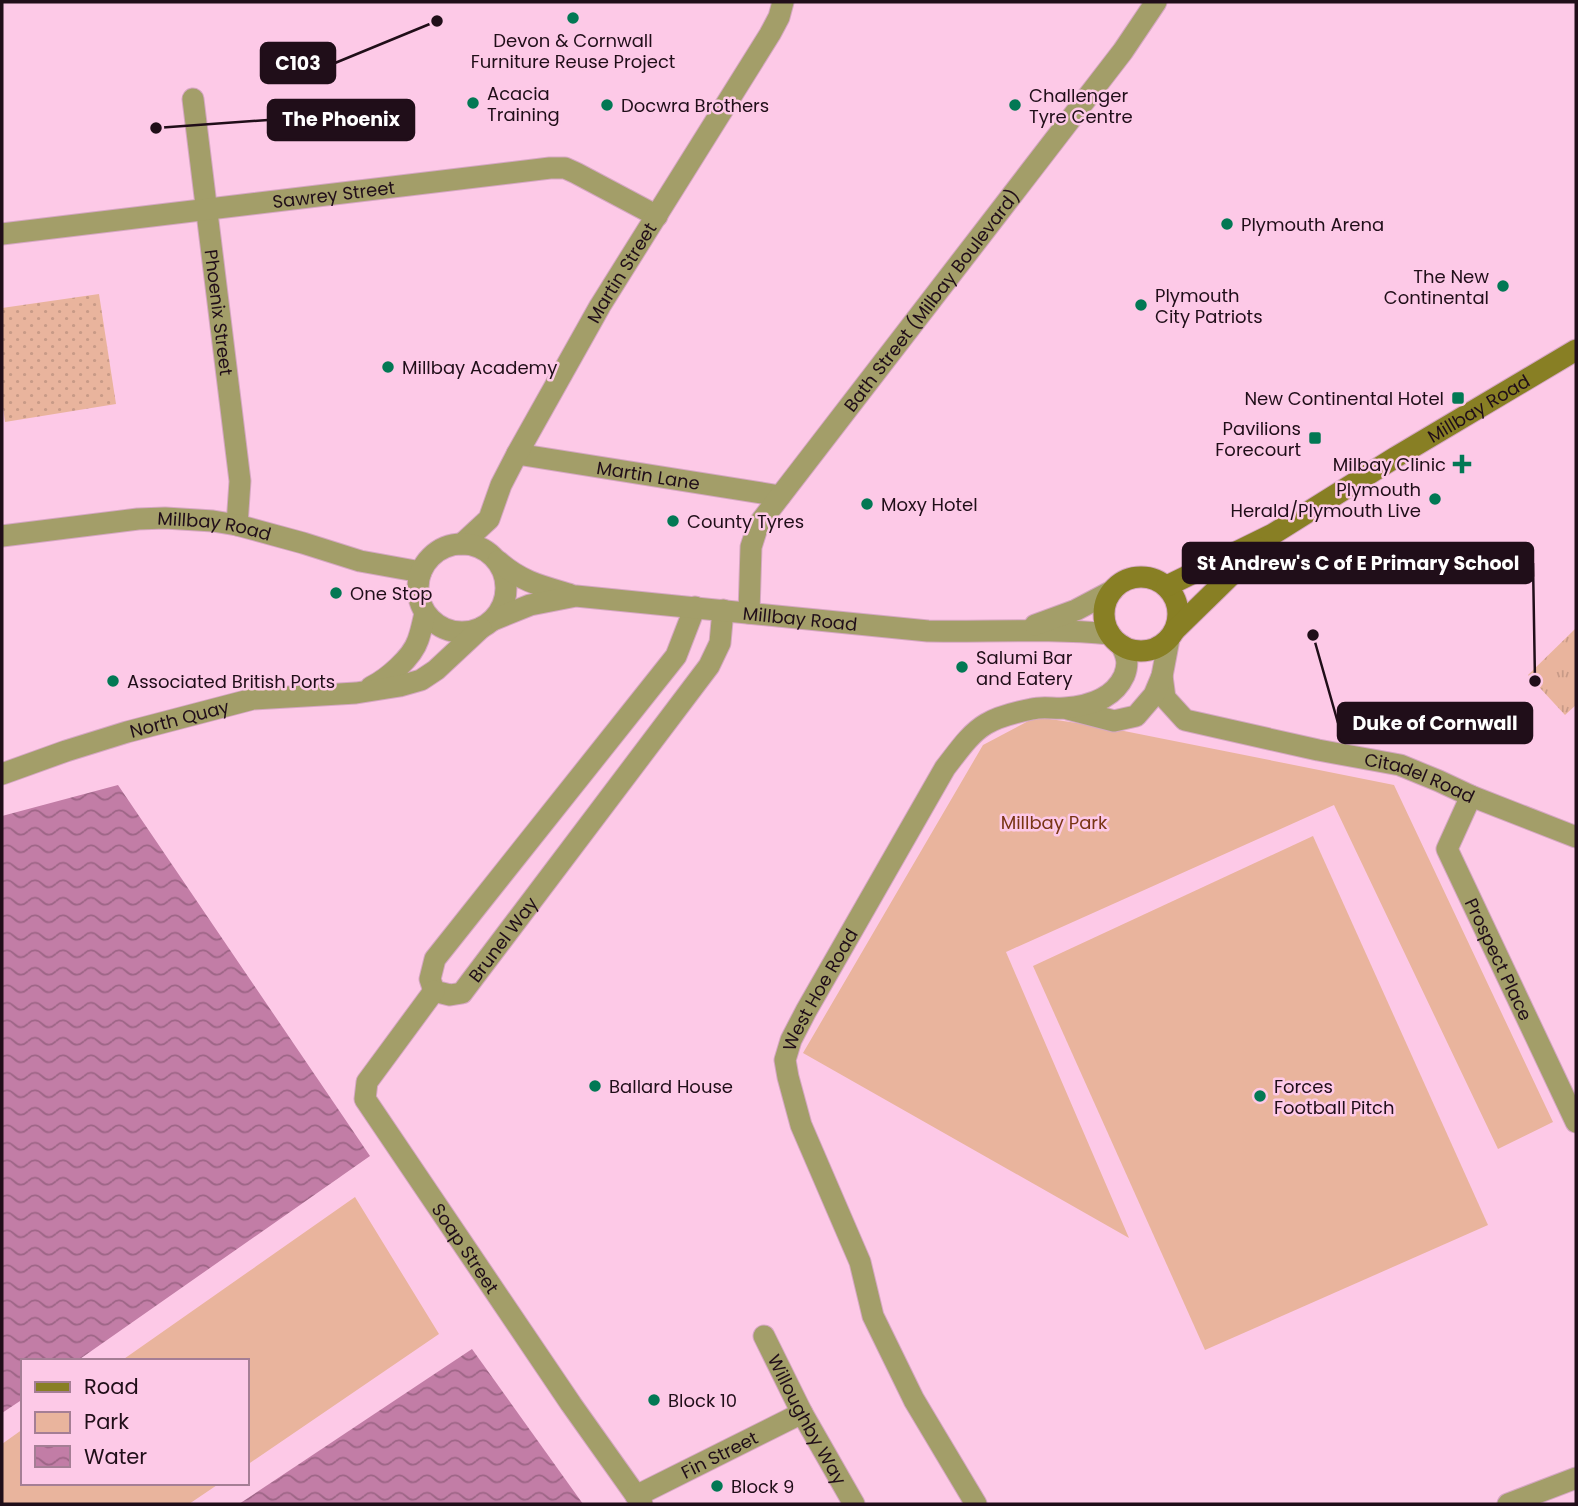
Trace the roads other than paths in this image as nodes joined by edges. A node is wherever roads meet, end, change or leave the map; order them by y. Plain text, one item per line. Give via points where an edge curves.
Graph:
1 (783, 2) edge
2 (1156, 2) edge
3 (193, 99) dead end
4 (206, 210) junction
5 (657, 216) junction
6 (2, 234) edge
7 (1576, 350) edge
8 (517, 454) junction
9 (780, 496) junction
10 (237, 525) junction
11 (1273, 534) junction
12 (2, 536) edge
13 (461, 544) junction
14 (496, 560) junction
15 (421, 572) junction
16 (1167, 586) junction
17 (1112, 591) junction
18 (576, 596) junction
19 (695, 607) junction
20 (723, 610) junction
21 (749, 612) junction
22 (425, 613) junction
23 (487, 624) junction
24 (1023, 630) junction
25 (1172, 635) junction
26 (1115, 640) junction
27 (1162, 676) junction
28 (363, 691) junction
29 (1066, 708) junction
30 (2, 774) edge
31 (1471, 796) junction
32 (1576, 837) edge
33 (434, 992) junction
34 (1576, 1122) edge
35 (764, 1336) dead end
36 (802, 1413) junction
37 (1576, 1478) edge
38 (639, 1500) edge
39 (854, 1504) edge
40 (976, 1504) edge
41 (1507, 1504) edge

1 - 5 street, Martin Street via 770,34
2 - 9 street, Bath Street (Milbay Boulevard)
3 - 4 street, Phoenix Street
4 - 5 street, Sawrey Street via 565,168
4 - 6 street, Sawrey Street
4 - 10 street, Phoenix Street via 240,481
5 - 8 street, Martin Street
7 - 11 main road, Millbay Road
8 - 9 street, Martin Lane
8 - 13 street, Martin Street via 489,519
9 - 21 street, Bath Street (Milbay Boulevard) via 758,525 751,547
10 - 12 street, Millbay Road via 138,519
10 - 15 street, Millbay Road via 360,561
11 - 16 main road, Millbay Road
11 - 25 main road, Millbay Road
13 - 14 street via 486,551
13 - 15 street via 437,552
14 - 18 street, Millbay Road via 530,583
14 - 23 street via 506,584 505,597 501,610
15 - 22 street via 419,600
16 - 17 main road via 1144,576 1131,578
16 - 25 main road via 1179,612
17 - 24 street, Millbay Road
17 - 26 main road via 1104,615
18 - 19 street, Millbay Road
18 - 23 street, Millbay Road via 530,605
19 - 20 street, Millbay Road
19 - 33 street via 676,656 435,959 430,979
20 - 21 street, Millbay Road
20 - 33 street, Brunel Way via 720,643 709,666 463,993
21 - 24 street, Millbay Road via 928,631
22 - 23 street via 446,630 463,632
22 - 28 street, North Quay via 412,651 391,674
23 - 28 street, North Quay via 421,680
24 - 26 street, Millbay Road
25 - 26 main road via 1147,651 1133,650
25 - 27 street, West Hoe Road
26 - 29 street, West Hoe Road via 1128,657 1118,688 1100,700
27 - 29 street, West Hoe Road via 1154,695 1136,716 1114,721
27 - 31 street, Citadel Road via 1165,698 1185,720 1400,765
28 - 30 street, North Quay via 253,699 139,729
29 - 40 street, West Hoe Road via 1035,708 1004,716 985,724 966,741 945,768 834,961 790,1040 785,1060 801,1125 860,1262 873,1316 914,1400
31 - 32 street, Citadel Road
31 - 34 street, Prospect Place via 1447,849
33 - 38 street, Soap Street via 367,1082 365,1099
35 - 36 street, Willoughby Way
36 - 38 street, Fin Street
36 - 39 street, Willoughby Way
37 - 41 street

